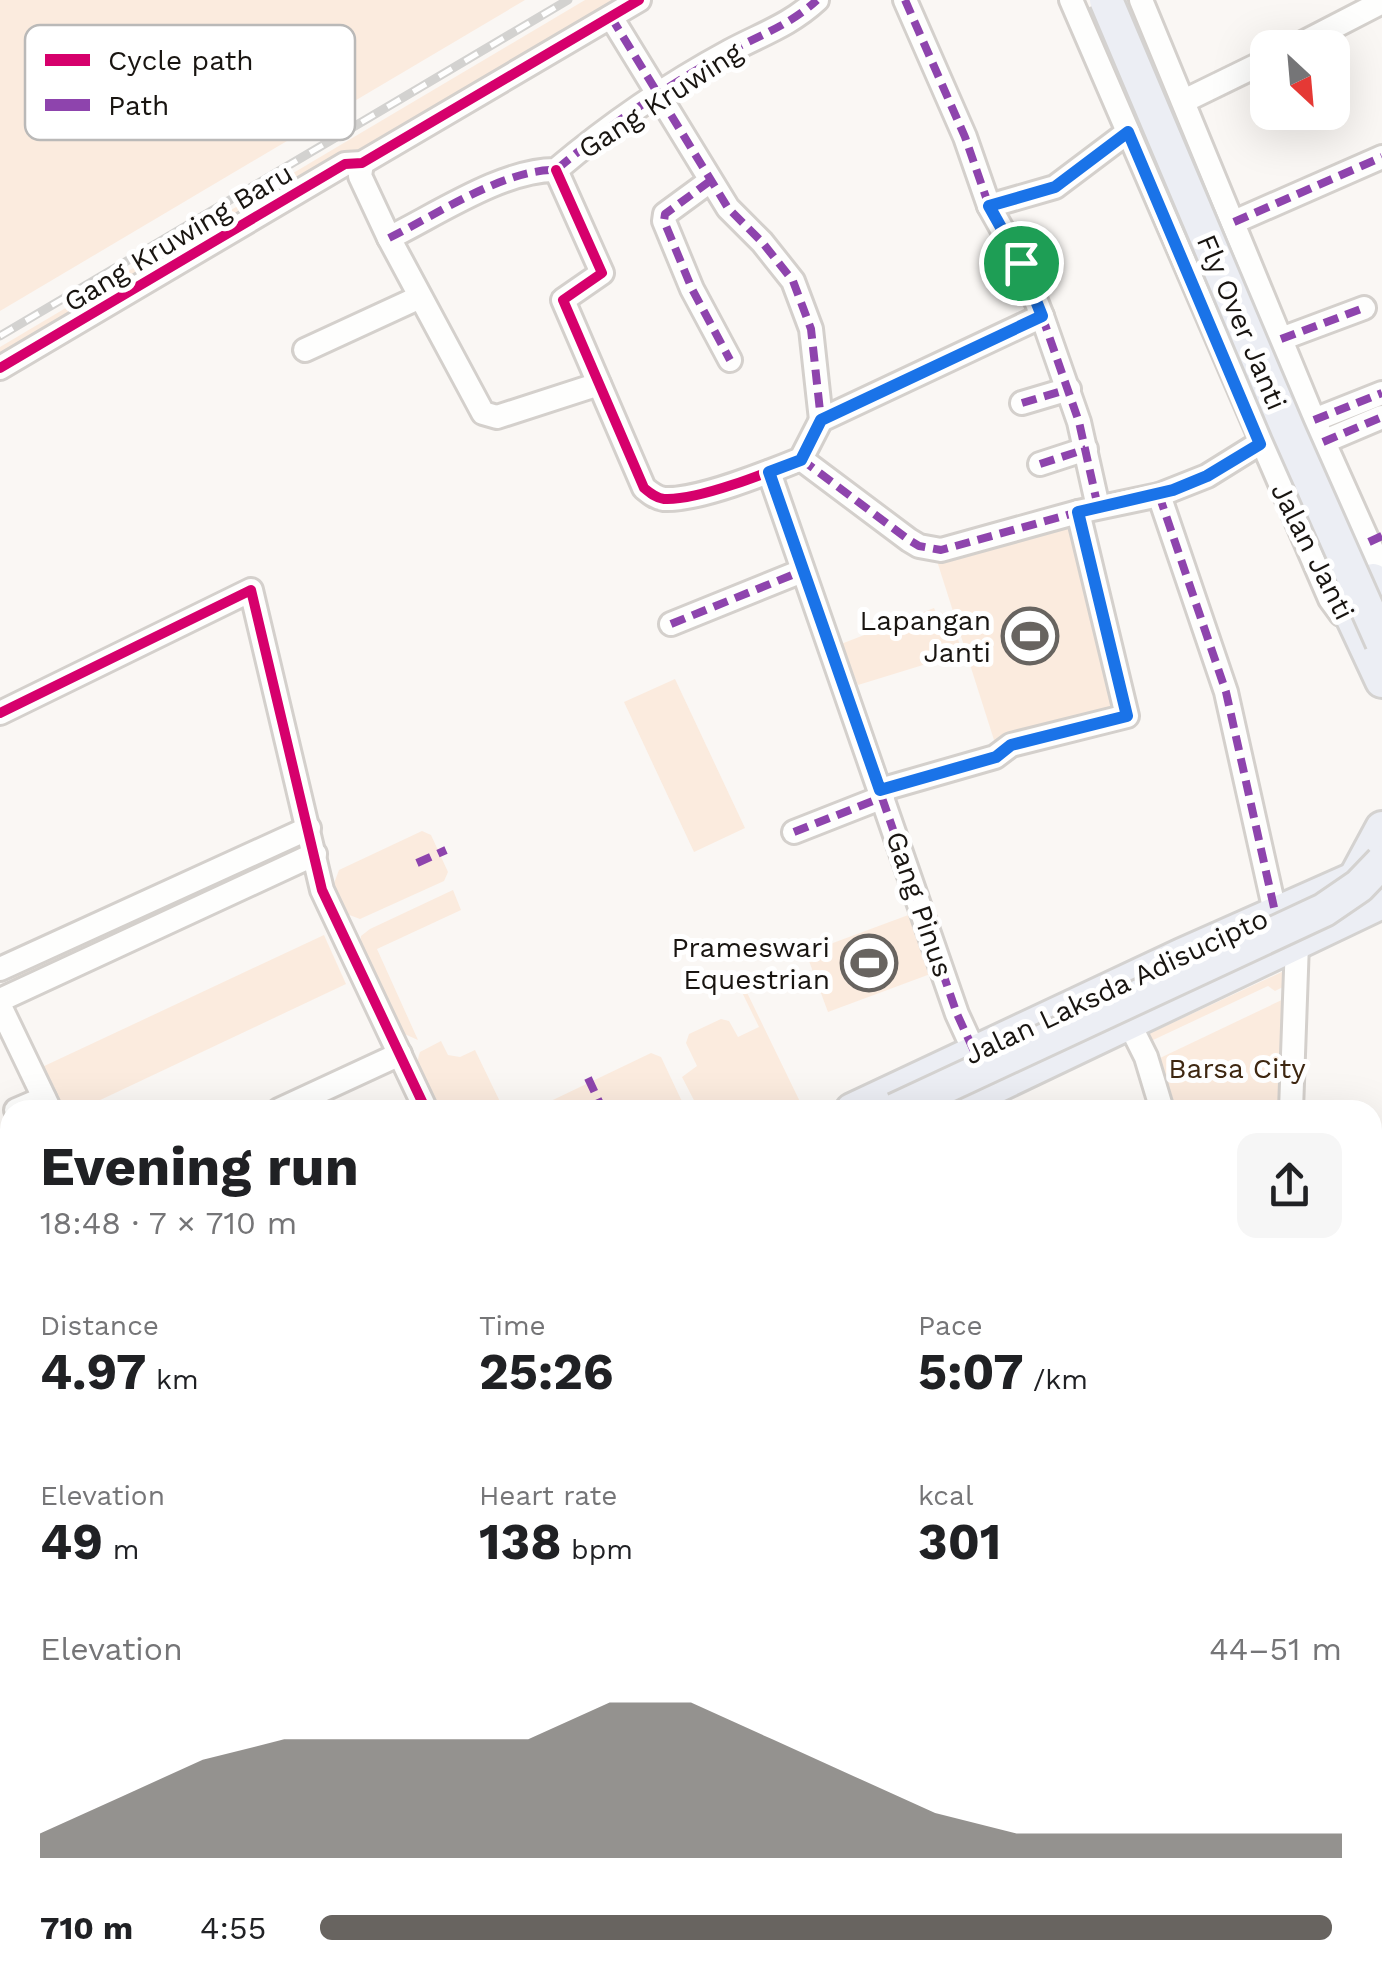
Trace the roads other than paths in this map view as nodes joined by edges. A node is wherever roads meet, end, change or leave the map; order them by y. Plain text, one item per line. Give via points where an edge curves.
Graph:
1 (640, 0) edge
2 (817, 0) edge
3 (904, 0) edge
4 (1071, 0) edge
5 (1085, 0) edge
6 (1106, 0) edge
7 (1127, 0) edge
8 (1142, 0) edge
9 (1381, 5) edge
10 (610, 17) junction
11 (1330, 30) edge
12 (1250, 69) edge
13 (658, 94) junction
14 (1184, 100) junction
15 (1128, 132) junction
16 (1382, 157) edge
17 (362, 163) junction
18 (556, 170) junction
19 (710, 181) junction
20 (989, 206) junction
21 (1234, 222) junction
22 (389, 238) junction
23 (1257, 279) junction
24 (420, 297) junction
25 (1200, 302) junction
26 (1364, 308) dead end
27 (1042, 316) junction
28 (1281, 339) junction
29 (305, 350) dead end
30 (730, 360) dead end
31 (0, 368) edge
32 (599, 384) junction
33 (1068, 388) junction
34 (1382, 393) edge
35 (1022, 403) dead end
36 (1382, 417) edge
37 (821, 420) junction
38 (1318, 431) junction
39 (1260, 444) junction
40 (1086, 450) junction
41 (801, 460) junction
42 (1040, 464) dead end
43 (769, 472) junction
44 (1159, 495) junction
45 (1088, 510) junction
46 (1375, 539) edge
47 (802, 571) junction
48 (1379, 584) edge
49 (672, 624) dead end
50 (1378, 660) edge
51 (0, 713) edge
52 (882, 793) junction
53 (309, 828) junction
54 (1382, 828) edge
55 (794, 832) dead end
56 (315, 854) junction
57 (1373, 868) edge
58 (1382, 902) edge
59 (1276, 912) junction
60 (1297, 943) junction
61 (1153, 968) junction
62 (0, 969) edge
63 (0, 1003) edge
64 (1170, 1003) junction
65 (1129, 1023) junction
66 (974, 1052) junction
67 (400, 1054) junction
68 (45, 1100) edge
69 (300, 1100) edge
70 (421, 1100) edge
71 (873, 1100) edge
72 (916, 1100) edge
73 (967, 1100) edge
74 (1159, 1100) edge
75 (1290, 1100) edge

1 - 10 street, Gang Kruwing Baru
2 - 13 street, Gang Kruwing via 795,20
3 - 20 street
4 - 15 street, Jalan Janti
5 - 50 highway via 1341,592
6 - 50 highway, Fly Over Janti, bridge
7 - 48 highway via 1304,424
8 - 14 street, Jalan Janti
9 - 11 street
10 - 13 street
10 - 17 street, Gang Kruwing Baru
12 - 14 street
13 - 18 street, Gang Kruwing
13 - 19 street
14 - 21 street, Jalan Janti
15 - 20 street via 1055,187
15 - 25 street, Jalan Janti
16 - 21 street
17 - 22 street via 360,176
17 - 31 street, Gang Kruwing Baru via 345,164
18 - 22 street, Gang Kruwing via 502,182
18 - 32 street via 602,274 563,300
19 - 30 street via 663,217
19 - 37 street via 793,281 811,329
20 - 27 street
21 - 23 street, Jalan Janti
22 - 24 street
23 - 25 street
23 - 28 street, Jalan Janti
24 - 29 street
24 - 32 street via 489,417
25 - 39 street, Jalan Janti
26 - 28 street
27 - 33 street
27 - 37 street
28 - 38 street, Jalan Janti
32 - 43 street via 652,495 694,494
33 - 35 street
33 - 40 street
34 - 38 street
36 - 38 street
37 - 41 street
38 - 46 street, Jalan Janti
39 - 44 street
39 - 50 street, Jalan Janti via 1330,599
40 - 42 street
40 - 45 street
41 - 43 street
41 - 45 street via 909,540 931,549
43 - 47 street, Gang Pinus
44 - 45 street
44 - 59 street via 1226,692
45 - 52 street via 1127,716 1011,745 996,757
46 - 48 street, Jalan Janti
47 - 49 street
47 - 52 street, Gang Pinus
51 - 53 street via 251,590
52 - 55 street
52 - 66 street, Gang Pinus
53 - 56 street
53 - 62 street
54 - 57 highway
56 - 63 street
56 - 67 street via 322,890
57 - 59 highway, Jalan Laksda Adisucipto
57 - 72 highway, bridge via 1324,910
58 - 60 highway, Jalan Laksda Adisucipto
59 - 61 highway, Jalan Laksda Adisucipto
60 - 64 highway, Jalan Laksda Adisucipto
60 - 75 street
61 - 64 highway via 1232,939 1256,938 1258,948 1250,956
61 - 66 highway, Jalan Laksda Adisucipto
63 - 68 street
64 - 65 highway, Jalan Laksda Adisucipto
65 - 73 highway, Jalan Laksda Adisucipto
65 - 74 street
66 - 71 highway, Jalan Laksda Adisucipto
67 - 69 street
67 - 70 street

